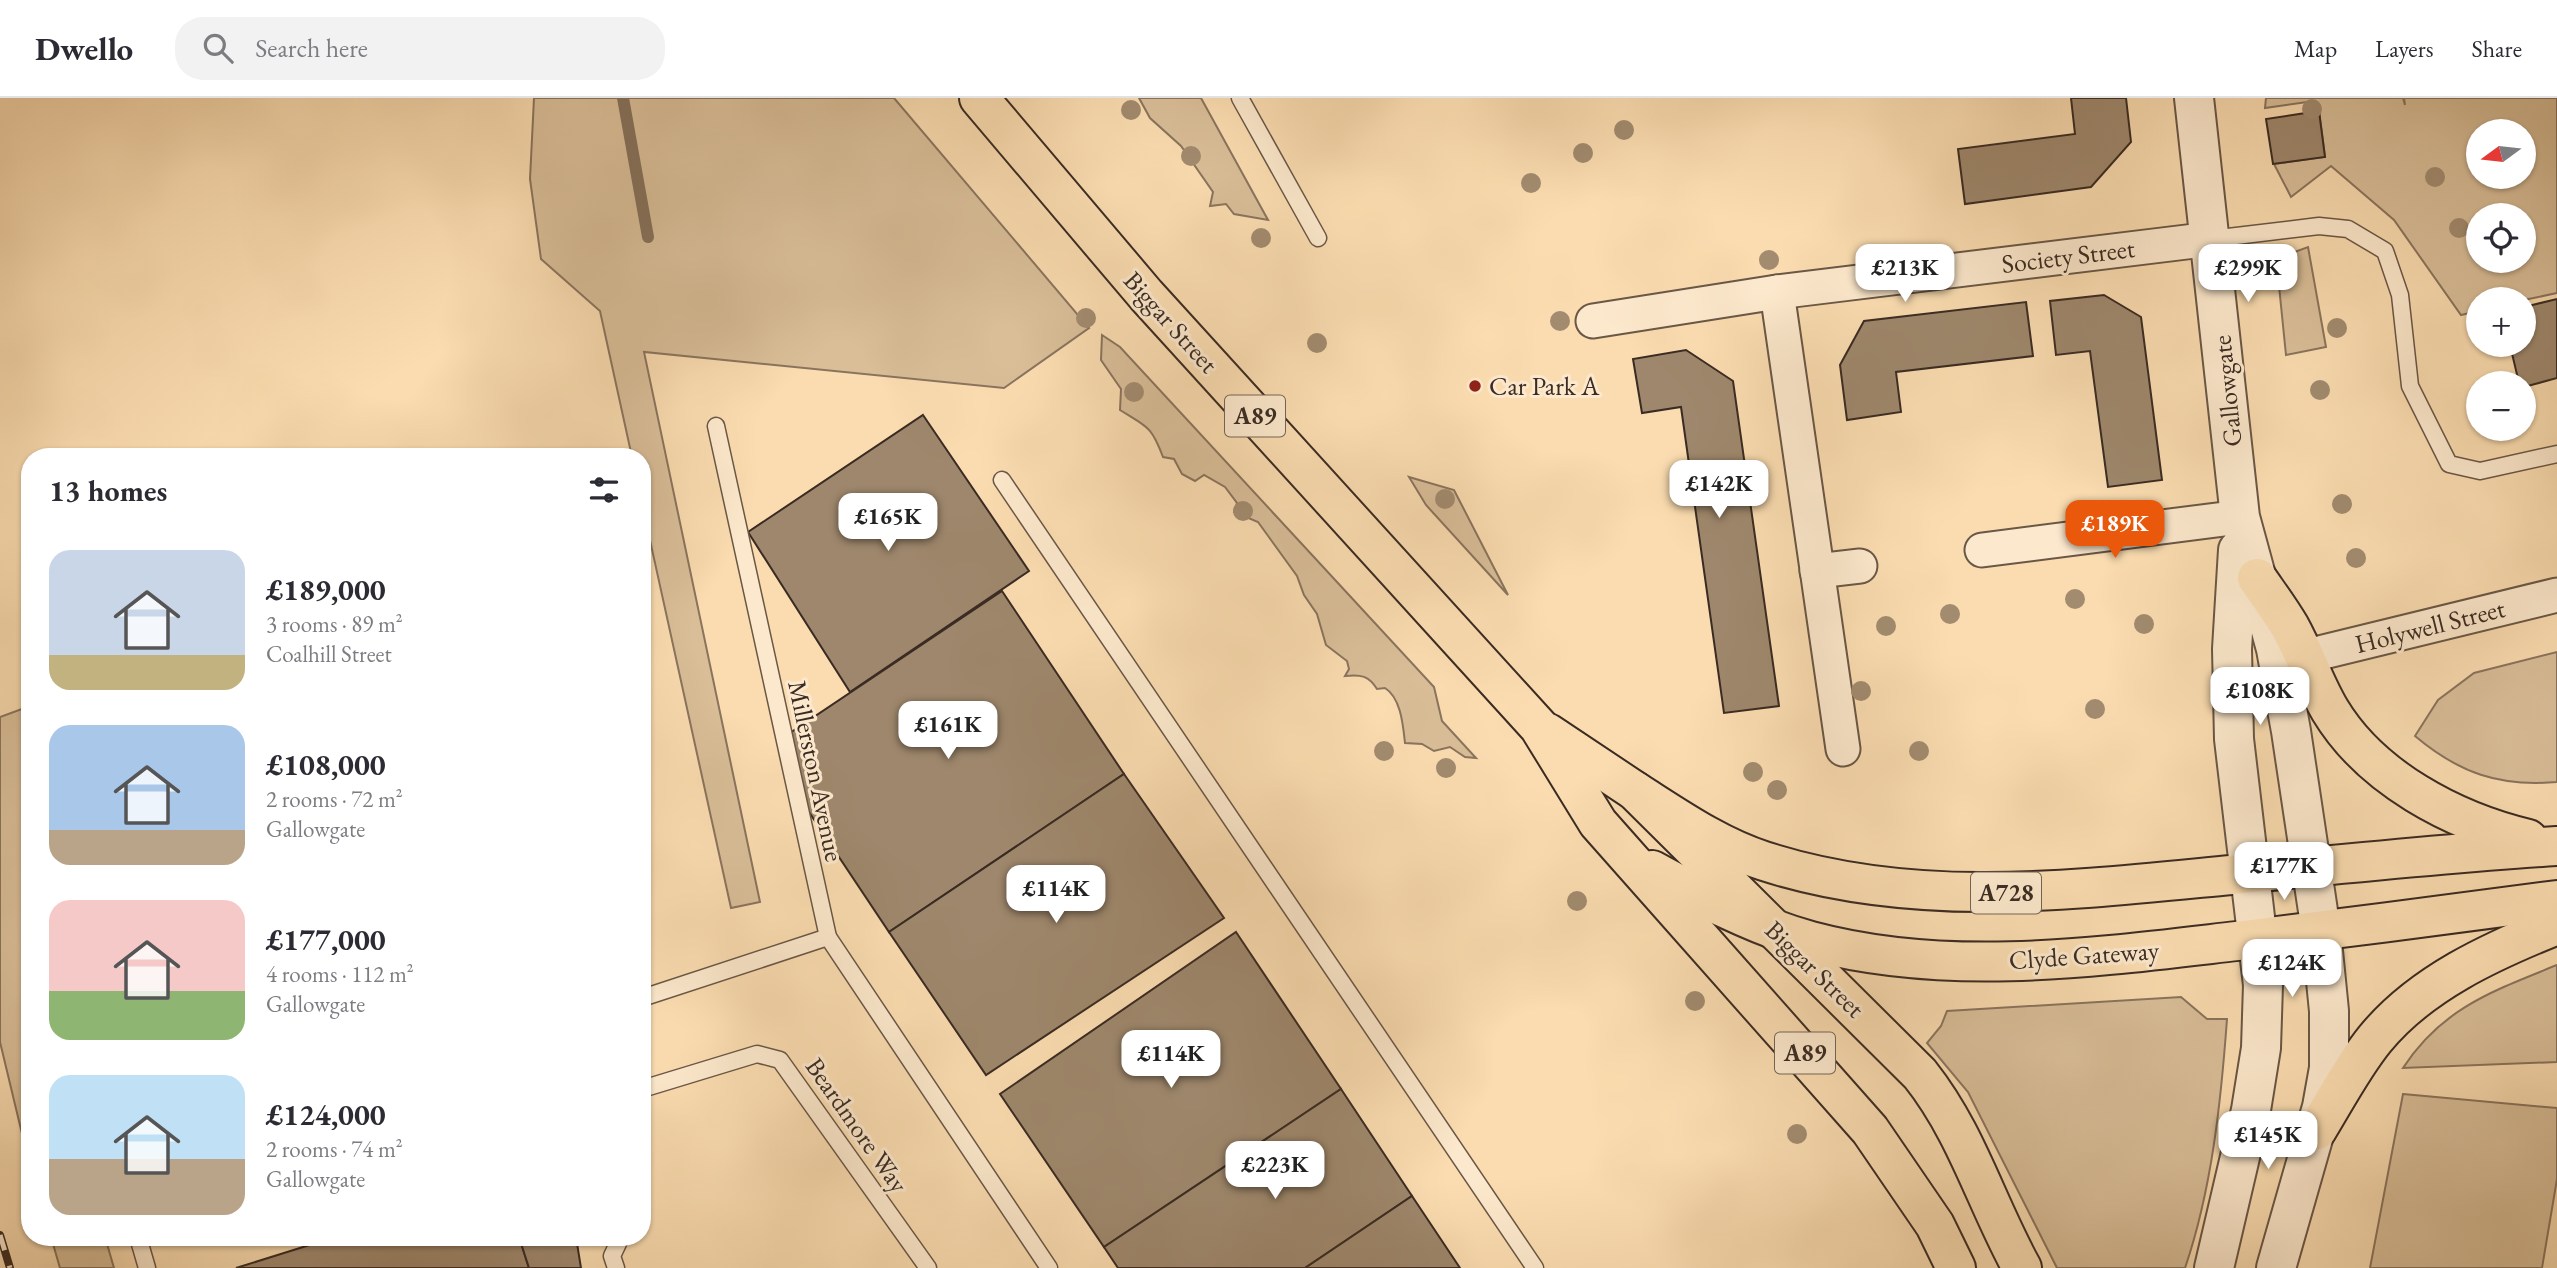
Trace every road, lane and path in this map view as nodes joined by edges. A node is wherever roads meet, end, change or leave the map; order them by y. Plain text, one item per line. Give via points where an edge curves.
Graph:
1 (979, 98) edge
2 (1240, 98) edge
3 (2194, 98) edge
4 (1318, 238) dead end
5 (2211, 239) junction
6 (1777, 292) junction
7 (1592, 321) dead end
8 (716, 426) dead end
9 (2557, 454) edge
10 (1002, 480) dead end
11 (2240, 517) junction
12 (1982, 550) dead end
13 (1860, 566) dead end
14 (1817, 571) junction
15 (2257, 578) junction
16 (2557, 595) edge
17 (2303, 657) junction
18 (1539, 727) junction
19 (1843, 749) dead end
20 (1635, 791) junction
21 (2557, 846) edge
22 (1629, 858) junction
23 (2312, 866) junction
24 (2251, 873) junction
25 (2557, 900) edge
26 (2557, 926) edge
27 (1775, 930) junction
28 (2321, 931) junction
29 (828, 936) junction
30 (2258, 938) junction
31 (651, 995) edge
32 (651, 1085) edge
33 (2317, 1130) junction
34 (141, 1246) edge
35 (617, 1246) edge
36 (147, 1268) edge
37 (616, 1268) edge
38 (928, 1268) edge
39 (1049, 1268) edge
40 (1535, 1268) edge
41 (1956, 1268) edge
42 (2022, 1268) edge
43 (2214, 1268) edge
44 (2276, 1268) edge

1 - 18 main road, Biggar Street / A89 via 1146,295
2 - 4 lane
3 - 5 street, Gallowgate
5 - 6 street, Society Street
5 - 9 lane via 2319,226 2348,229 2385,251 2400,295 2410,386 2449,464 2480,471
5 - 11 street, Gallowgate
6 - 7 street, Society Street
6 - 14 street
8 - 29 lane, Millerston Avenue
10 - 40 lane
11 - 12 street
11 - 15 street, Gallowgate
11 - 24 street, Gallowgate via 2232,649 2234,739
13 - 14 street
14 - 19 street
15 - 17 main road via 2281,611
15 - 23 street, Gallowgate via 2276,649
16 - 17 street, Holywell Street
17 - 21 main road via 2344,730 2400,782 2452,813
18 - 20 main road, Biggar Street / A89
18 - 22 main road, Biggar Street / A89 via 1598,823
20 - 24 main road, A728 via 1701,834 1753,857 1816,876 1886,886 1949,893 2020,893
20 - 27 main road, Biggar Street / A89
21 - 23 main road, A728
22 - 27 main road, Clyde Gateway
22 - 41 main road, Biggar Street / A89 via 1870,1130 1935,1225
23 - 24 main road, A728
23 - 28 street, Gallowgate
24 - 30 street, Gallowgate
25 - 28 main road, Clyde Gateway
26 - 33 main road via 2470,964 2393,1020 2357,1065
27 - 30 main road, Clyde Gateway via 1863,952 1959,961 2035,961
27 - 42 main road, Biggar Street / A89 via 1880,1032 1937,1096 1965,1143
28 - 30 main road, Clyde Gateway
28 - 33 street, Gallowgate via 2329,1068
29 - 31 lane
29 - 39 lane
30 - 43 street, Gallowgate via 2263,985 2261,1048
32 - 38 lane, Beardmore Way via 757,1054 780,1060
33 - 44 street, Gallowgate
34 - 36 lane
35 - 37 lane via 612,1256

